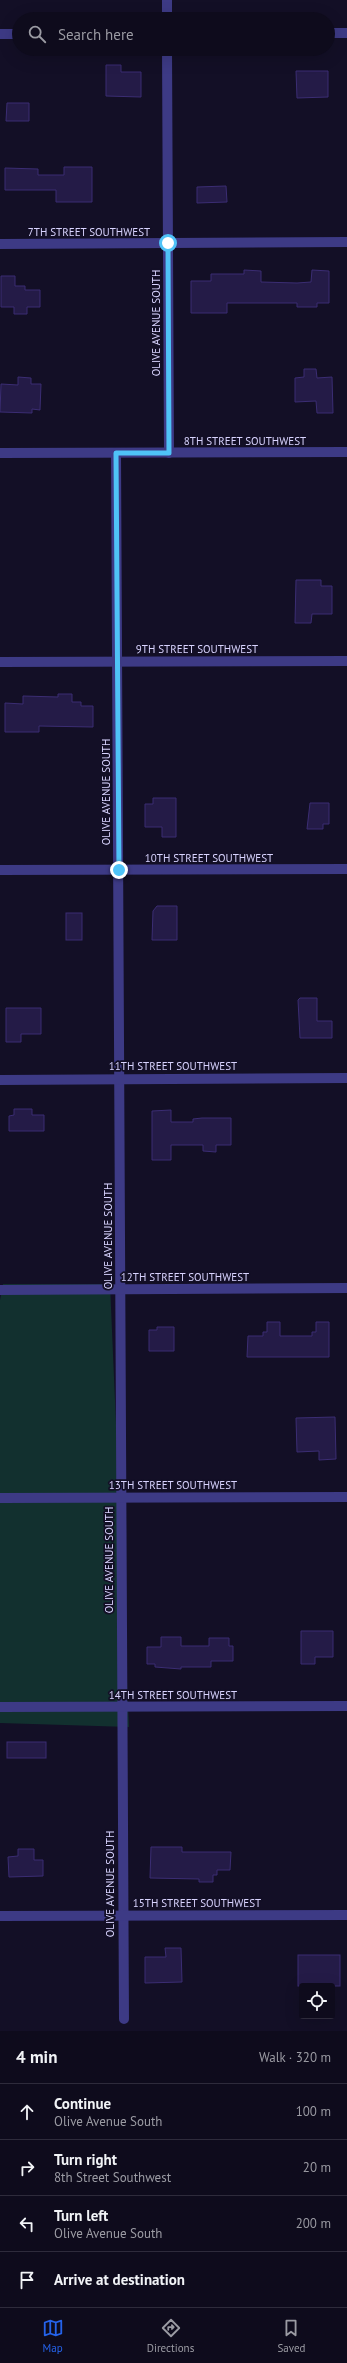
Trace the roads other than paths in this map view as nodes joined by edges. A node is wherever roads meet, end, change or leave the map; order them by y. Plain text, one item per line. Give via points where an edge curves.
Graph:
1 (167, 0) edge
2 (167, 12) edge
3 (335, 33) edge
4 (347, 33) edge
5 (0, 34) edge
6 (12, 34) edge
7 (167, 56) edge
8 (347, 242) edge
9 (168, 243) junction
10 (0, 244) edge
11 (347, 452) edge
12 (0, 453) edge
13 (116, 453) junction
14 (169, 453) junction
15 (347, 660) edge
16 (118, 661) junction
17 (0, 662) edge
18 (347, 869) edge
19 (0, 870) edge
20 (119, 870) junction
21 (347, 1078) edge
22 (119, 1079) junction
23 (0, 1080) edge
24 (347, 1288) edge
25 (120, 1289) junction
26 (0, 1290) edge
27 (347, 1497) edge
28 (0, 1498) edge
29 (121, 1498) junction
30 (347, 1706) edge
31 (0, 1707) edge
32 (121, 1707) junction
33 (347, 1915) edge
34 (0, 1916) edge
35 (122, 1916) junction
36 (124, 2019) dead end

1 - 2 street
3 - 4 street
5 - 6 street
7 - 9 street, OLIVE AVENUE SOUTH
8 - 9 street, 7TH STREET SOUTHWEST
9 - 10 street, 7TH STREET SOUTHWEST
9 - 14 street, OLIVE AVENUE SOUTH
11 - 14 street, 8TH STREET SOUTHWEST
12 - 13 street, 8TH STREET SOUTHWEST
13 - 14 street, 8TH STREET SOUTHWEST
13 - 16 street, OLIVE AVENUE SOUTH
15 - 16 street, 9TH STREET SOUTHWEST
16 - 17 street, 9TH STREET SOUTHWEST
16 - 20 street, OLIVE AVENUE SOUTH
18 - 20 street, 10TH STREET SOUTHWEST
19 - 20 street, 10TH STREET SOUTHWEST
20 - 22 street, OLIVE AVENUE SOUTH
21 - 22 street, 11TH STREET SOUTHWEST
22 - 23 street, 11TH STREET SOUTHWEST
22 - 25 street, OLIVE AVENUE SOUTH
24 - 25 street, 12TH STREET SOUTHWEST
25 - 26 street, 12TH STREET SOUTHWEST
25 - 29 street, OLIVE AVENUE SOUTH
27 - 29 street, 13TH STREET SOUTHWEST
28 - 29 street, 13TH STREET SOUTHWEST
29 - 32 street, OLIVE AVENUE SOUTH
30 - 32 street, 14TH STREET SOUTHWEST
31 - 32 street, 14TH STREET SOUTHWEST
32 - 35 street, OLIVE AVENUE SOUTH
33 - 35 street, 15TH STREET SOUTHWEST
34 - 35 street, 15TH STREET SOUTHWEST
35 - 36 street, OLIVE AVENUE SOUTH

